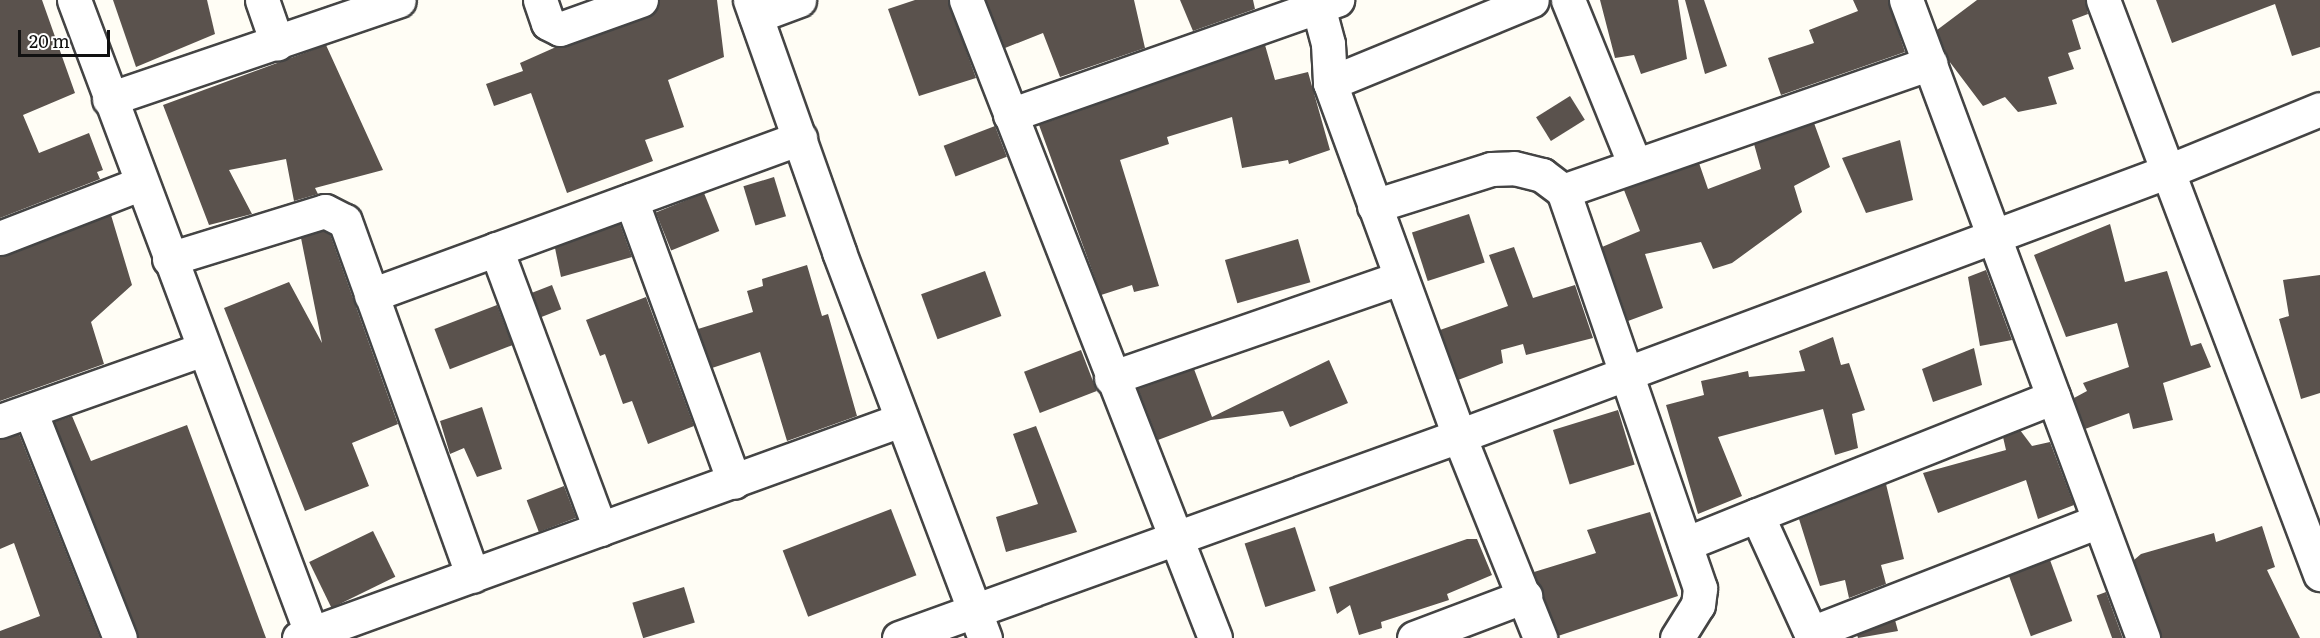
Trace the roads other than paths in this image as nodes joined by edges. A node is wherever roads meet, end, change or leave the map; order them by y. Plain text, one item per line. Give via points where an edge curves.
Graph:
1 (75, 0) edge
2 (262, 0) edge
3 (399, 0) edge
4 (540, 0) edge
5 (641, 0) edge
6 (799, 0) edge
7 (966, 0) edge
8 (1532, 0) edge
9 (1568, 0) edge
10 (1906, 0) edge
11 (2103, 0) edge
12 (1328, 5) edge
13 (753, 8) edge
14 (277, 43) junction
15 (1930, 63) junction
16 (1330, 83) junction
17 (110, 99) junction
18 (2320, 109) edge
19 (1010, 115) junction
20 (800, 138) junction
21 (1635, 165) junction
22 (2166, 172) junction
23 (142, 183) junction
24 (1563, 192) junction
25 (631, 200) junction
26 (1374, 206) junction
27 (1994, 233) junction
28 (0, 238) edge
29 (496, 249) junction
30 (169, 259) junction
31 (1400, 278) junction
32 (371, 295) junction
33 (203, 349) junction
34 (1622, 371) junction
35 (1111, 378) junction
36 (2053, 397) junction
37 (15, 416) edge
38 (901, 420) junction
39 (1459, 436) junction
40 (734, 482) junction
41 (1757, 515) junction
42 (2099, 521) junction
43 (600, 529) junction
44 (1176, 538) junction
45 (1685, 544) junction
46 (2320, 574) edge
47 (473, 576) junction
48 (1525, 596) junction
49 (980, 625) edge
50 (308, 636) edge
51 (1812, 636) edge
52 (120, 638) edge
53 (899, 638) edge
54 (1215, 638) edge
55 (1414, 638) edge
56 (1540, 638) edge
57 (1677, 638) edge
58 (2143, 638) edge

1 - 17 street
2 - 14 street
3 - 14 street
4 - 5 street via 548,22 560,28
6 - 13 street
7 - 19 street
8 - 16 street
9 - 21 street
10 - 15 street
11 - 22 street
12 - 16 street
12 - 19 street via 1216,40
13 - 20 street
14 - 17 street
15 - 21 street
15 - 27 street
16 - 26 street
17 - 23 street
18 - 22 street
19 - 35 street
20 - 25 street
20 - 38 street
21 - 24 street
22 - 27 street
22 - 46 street
23 - 28 street
23 - 30 street
24 - 26 street via 1542,175 1514,168 1491,169
24 - 34 street
25 - 29 street
25 - 40 street
26 - 31 street
27 - 34 street
27 - 36 street
29 - 32 street
29 - 43 street
30 - 32 street via 325,211 345,220
30 - 33 street
31 - 35 street
31 - 39 street
32 - 47 street
33 - 37 street
33 - 50 street
34 - 39 street
34 - 45 street
35 - 44 street
36 - 41 street
36 - 42 street
37 - 52 street
38 - 40 street
38 - 49 street
39 - 44 street
39 - 48 street
40 - 43 street
41 - 45 street
41 - 51 street
42 - 51 street
42 - 58 street
43 - 47 street
44 - 49 street
44 - 54 street
45 - 57 street via 1700,588 1698,605
47 - 50 street
48 - 55 street
48 - 56 street
49 - 53 street

